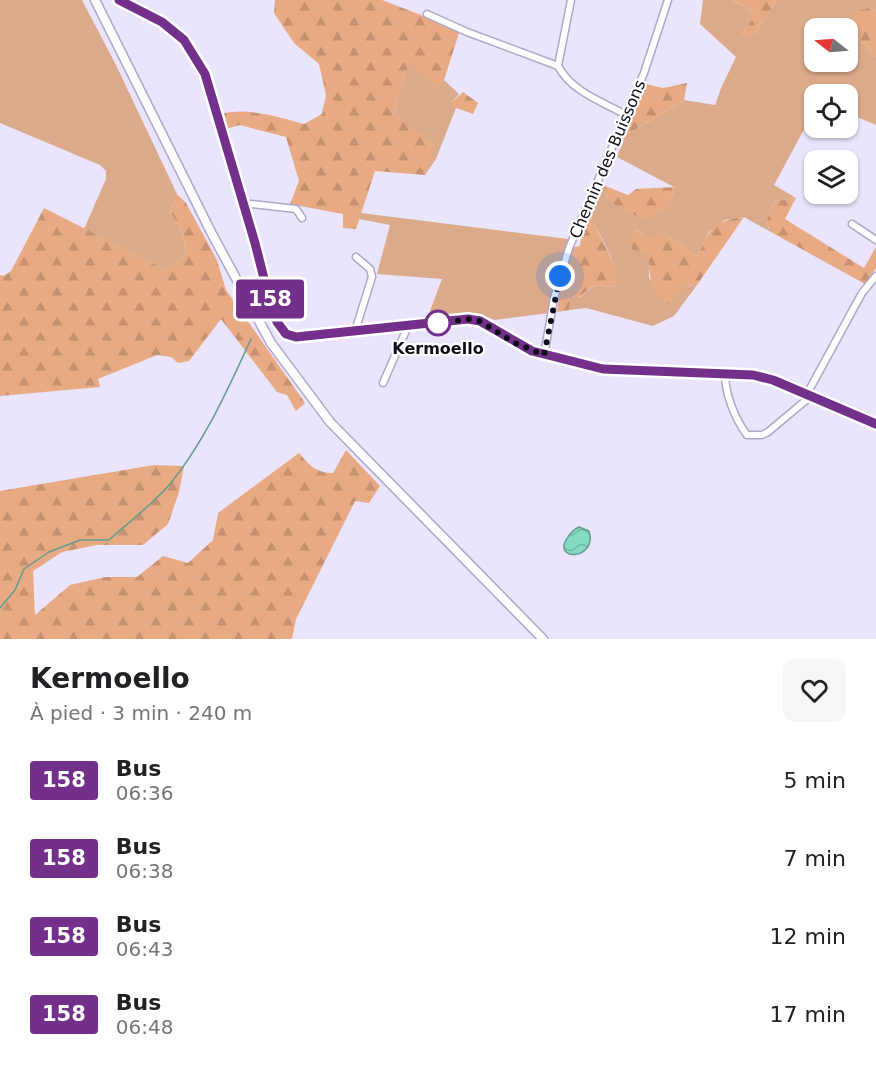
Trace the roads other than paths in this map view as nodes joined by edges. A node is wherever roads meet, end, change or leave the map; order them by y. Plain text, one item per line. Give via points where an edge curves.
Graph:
1 (95, 0) edge
2 (119, 0) edge
3 (571, 0) edge
4 (668, 0) edge
5 (427, 14) dead end
6 (558, 66) junction
7 (626, 115) junction
8 (242, 203) junction
9 (302, 218) dead end
10 (852, 224) dead end
11 (876, 240) edge
12 (356, 258) dead end
13 (876, 276) edge
14 (408, 326) junction
15 (355, 331) junction
16 (544, 355) junction
17 (725, 374) junction
18 (383, 383) dead end
19 (809, 395) junction
20 (876, 424) edge
21 (543, 639) edge

1 - 21 main road via 271,343 330,422
2 - 8 street via 162,22 184,40 205,74
3 - 6 street
4 - 7 street, Chemin des Buissons
5 - 6 street
6 - 7 street via 574,87
7 - 16 street, Chemin des Buissons via 563,267
8 - 9 street via 296,209
8 - 15 street via 271,306 286,334 296,337
10 - 11 street
12 - 15 street via 370,268 372,277
13 - 19 street via 862,293
14 - 15 street
14 - 16 street via 480,321 515,343
14 - 18 street
16 - 17 street via 603,369
17 - 19 street via 773,380
17 - 19 street via 734,410 747,435 768,432
19 - 20 street

